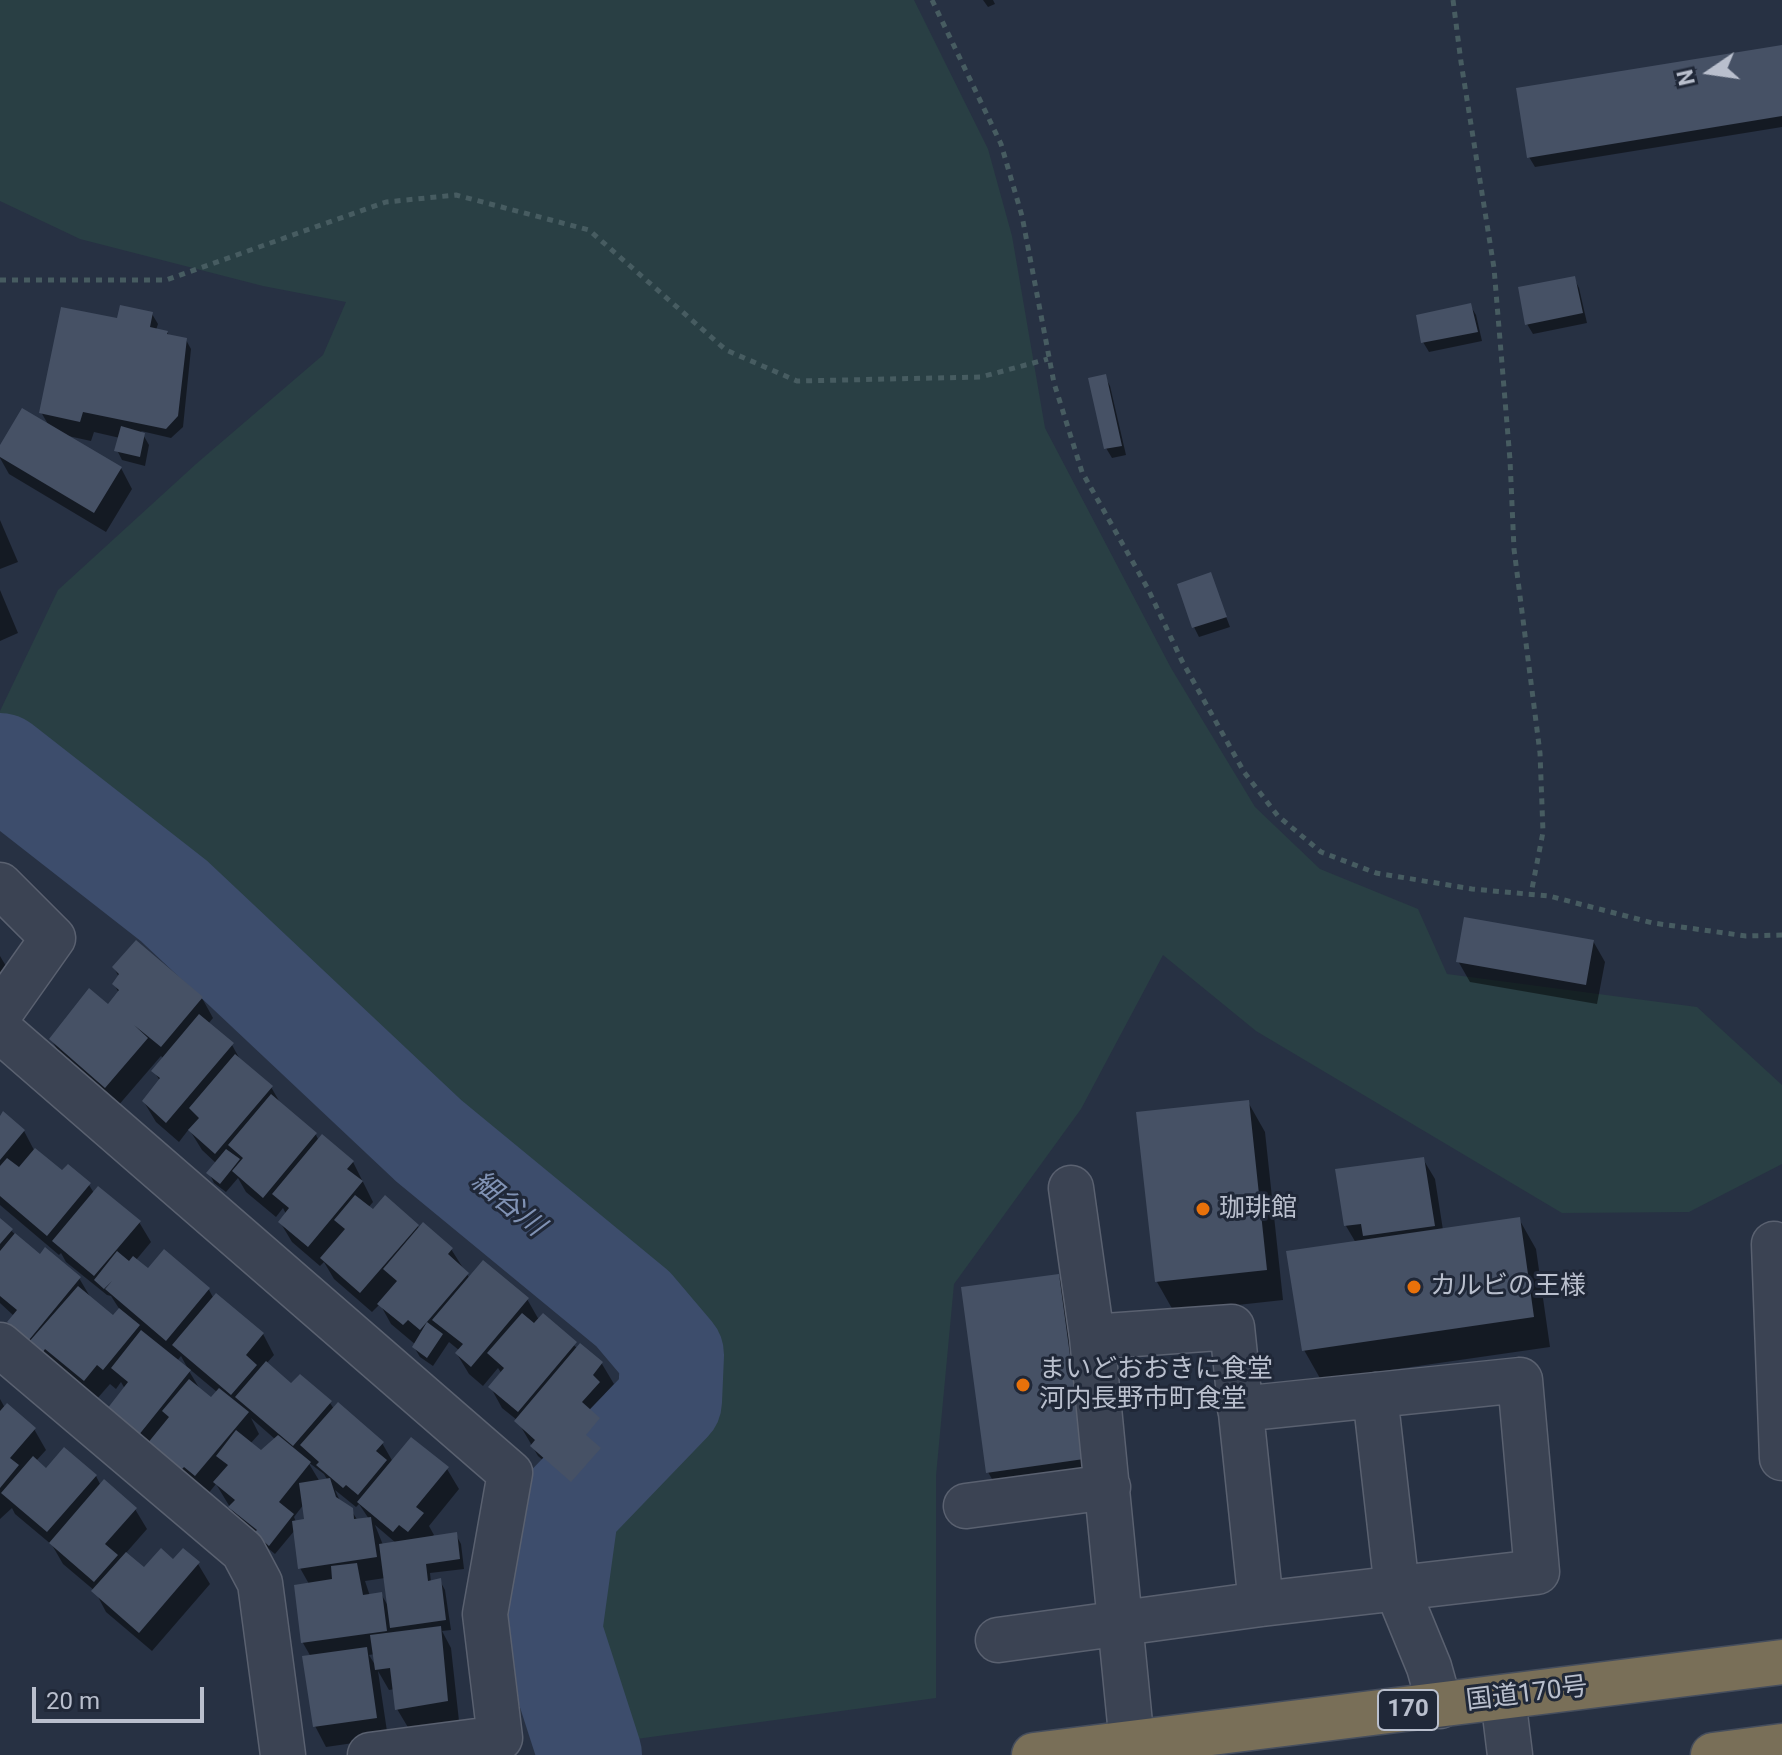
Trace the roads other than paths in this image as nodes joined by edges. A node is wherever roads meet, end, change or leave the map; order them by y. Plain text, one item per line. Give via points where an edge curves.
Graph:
1 (0, 885) edge
2 (0, 1013) edge
3 (0, 1030) edge
4 (1071, 1188) dead end
5 (1774, 1244) dead end
6 (1092, 1337) junction
7 (0, 1345) edge
8 (1375, 1395) junction
9 (1240, 1409) junction
10 (1782, 1458) edge
11 (1108, 1487) junction
12 (966, 1506) dead end
13 (1397, 1589) junction
14 (1261, 1604) junction
15 (1121, 1623) junction
16 (998, 1640) dead end
17 (1782, 1662) edge
18 (1503, 1698) junction
19 (1440, 1706) junction
20 (1132, 1744) junction
21 (1782, 1746) edge
22 (283, 1755) edge
23 (370, 1755) edge
24 (1034, 1755) edge
25 (1510, 1755) edge
26 (1713, 1755) edge

1 - 2 street via 53,938
3 - 23 street via 510,1473 485,1614 500,1738
4 - 6 street
5 - 10 street
6 - 9 street via 1232,1327
6 - 11 street
7 - 22 street via 243,1551 260,1583
8 - 9 street
8 - 13 street
8 - 13 street via 1520,1380 1537,1572
9 - 14 street
11 - 12 street
11 - 15 street
13 - 14 street
13 - 19 street
14 - 15 street
15 - 16 street
15 - 20 street
17 - 18 highway, 国道170号 / 170
18 - 19 highway, 国道170号 / 170
18 - 25 street
19 - 20 highway, 国道170号 / 170
20 - 24 highway, 国道170号 / 170
21 - 26 highway

